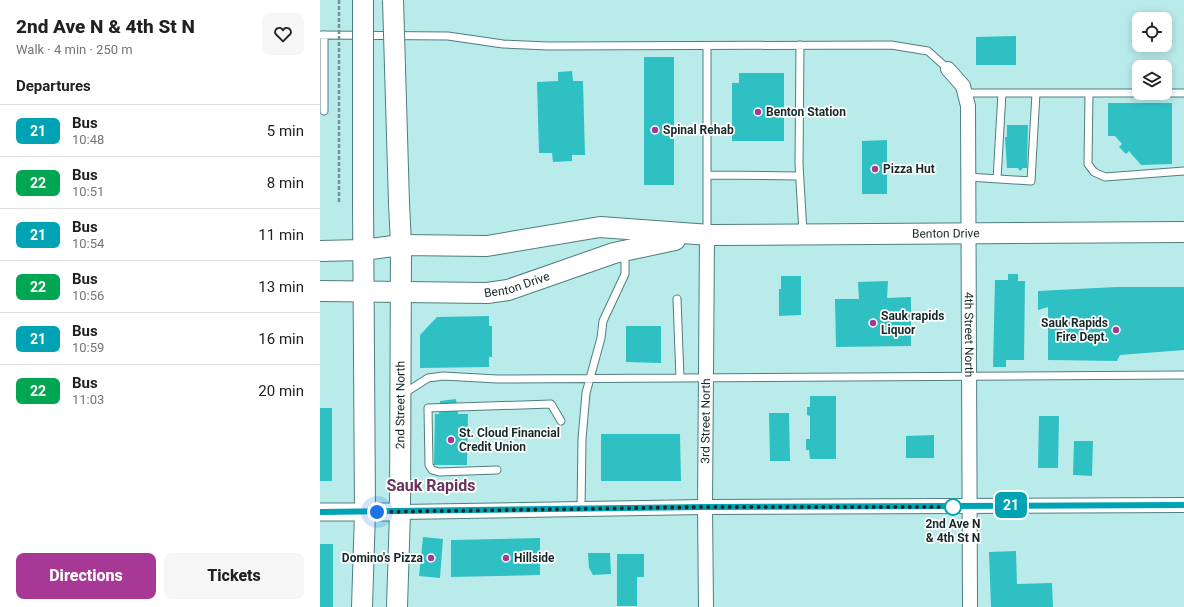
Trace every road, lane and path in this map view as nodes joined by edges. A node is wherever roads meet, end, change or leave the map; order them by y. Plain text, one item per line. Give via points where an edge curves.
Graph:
1 (340, 0) edge
2 (362, 0) edge
3 (394, 0) edge
4 (322, 35) edge
5 (800, 45) junction
6 (707, 46) junction
7 (948, 69) joint
8 (965, 93) junction
9 (1036, 93) junction
10 (1089, 93) junction
11 (1184, 93) edge
12 (1002, 94) junction
13 (324, 111) dead end
14 (1184, 171) edge
15 (708, 175) junction
16 (799, 176) junction
17 (968, 177) junction
18 (997, 179) junction
19 (339, 202) dead end
20 (1184, 232) edge
21 (803, 234) junction
22 (968, 234) junction
23 (707, 235) junction
24 (400, 245) junction
25 (363, 250) junction
26 (625, 250) junction
27 (320, 251) edge
28 (320, 291) edge
29 (363, 291) junction
30 (400, 293) junction
31 (677, 299) dead end
32 (969, 375) junction
33 (1184, 375) edge
34 (591, 378) junction
35 (680, 378) junction
36 (706, 378) junction
37 (400, 396) junction
38 (561, 422) dead end
39 (497, 470) dead end
40 (1184, 506) edge
41 (705, 507) junction
42 (971, 507) junction
43 (581, 509) junction
44 (320, 512) edge
45 (365, 512) junction
46 (400, 512) junction
47 (362, 607) edge
48 (397, 607) edge
49 (706, 607) edge
50 (970, 607) edge

1 - 19 path, bridge
2 - 25 main road, bridge
3 - 24 main road, 2nd Street North, bridge
4 - 6 lane via 448,36 503,44 548,46
4 - 13 lane
5 - 6 lane
5 - 7 lane via 891,45 928,51
5 - 16 lane
6 - 15 lane
7 - 8 street, 4th Street North via 963,86
8 - 12 lane
8 - 17 street, 4th Street North via 968,106
9 - 10 lane
9 - 12 lane
9 - 18 lane via 1031,181
10 - 11 lane
10 - 14 lane via 1088,164 1094,172 1105,177
12 - 18 lane
15 - 16 lane
15 - 23 lane
16 - 21 lane
17 - 18 lane
17 - 22 street, 4th Street North
20 - 22 main road, Benton Drive
21 - 22 main road, Benton Drive
21 - 23 main road, Benton Drive
22 - 32 street, 4th Street North
23 - 24 main road, Benton Drive via 600,227 487,246
23 - 26 main road, Benton Drive
23 - 36 street, 3rd Street North
24 - 25 main road, Benton Drive
24 - 30 main road, 2nd Street North
25 - 27 main road, Benton Drive
25 - 29 main road
26 - 30 main road, Benton Drive via 508,290 487,293
26 - 34 lane via 625,274 603,320
28 - 29 main road, Benton Drive
29 - 30 main road, Benton Drive
29 - 45 main road
30 - 37 main road, 2nd Street North
31 - 35 lane
32 - 33 lane
32 - 36 lane
32 - 42 street, 4th Street North
34 - 35 lane
34 - 37 lane via 497,379 443,376 428,378
34 - 43 lane via 583,411
35 - 36 lane
36 - 41 street, 3rd Street North
37 - 46 main road, 2nd Street North
38 - 39 lane via 551,404 428,408 429,465 432,470
40 - 42 street
41 - 42 street
41 - 43 street
41 - 49 street, 3rd Street North
42 - 50 street, 4th Street North
43 - 46 street
44 - 45 street
45 - 46 street
45 - 47 main road
46 - 48 main road, 2nd Street North

